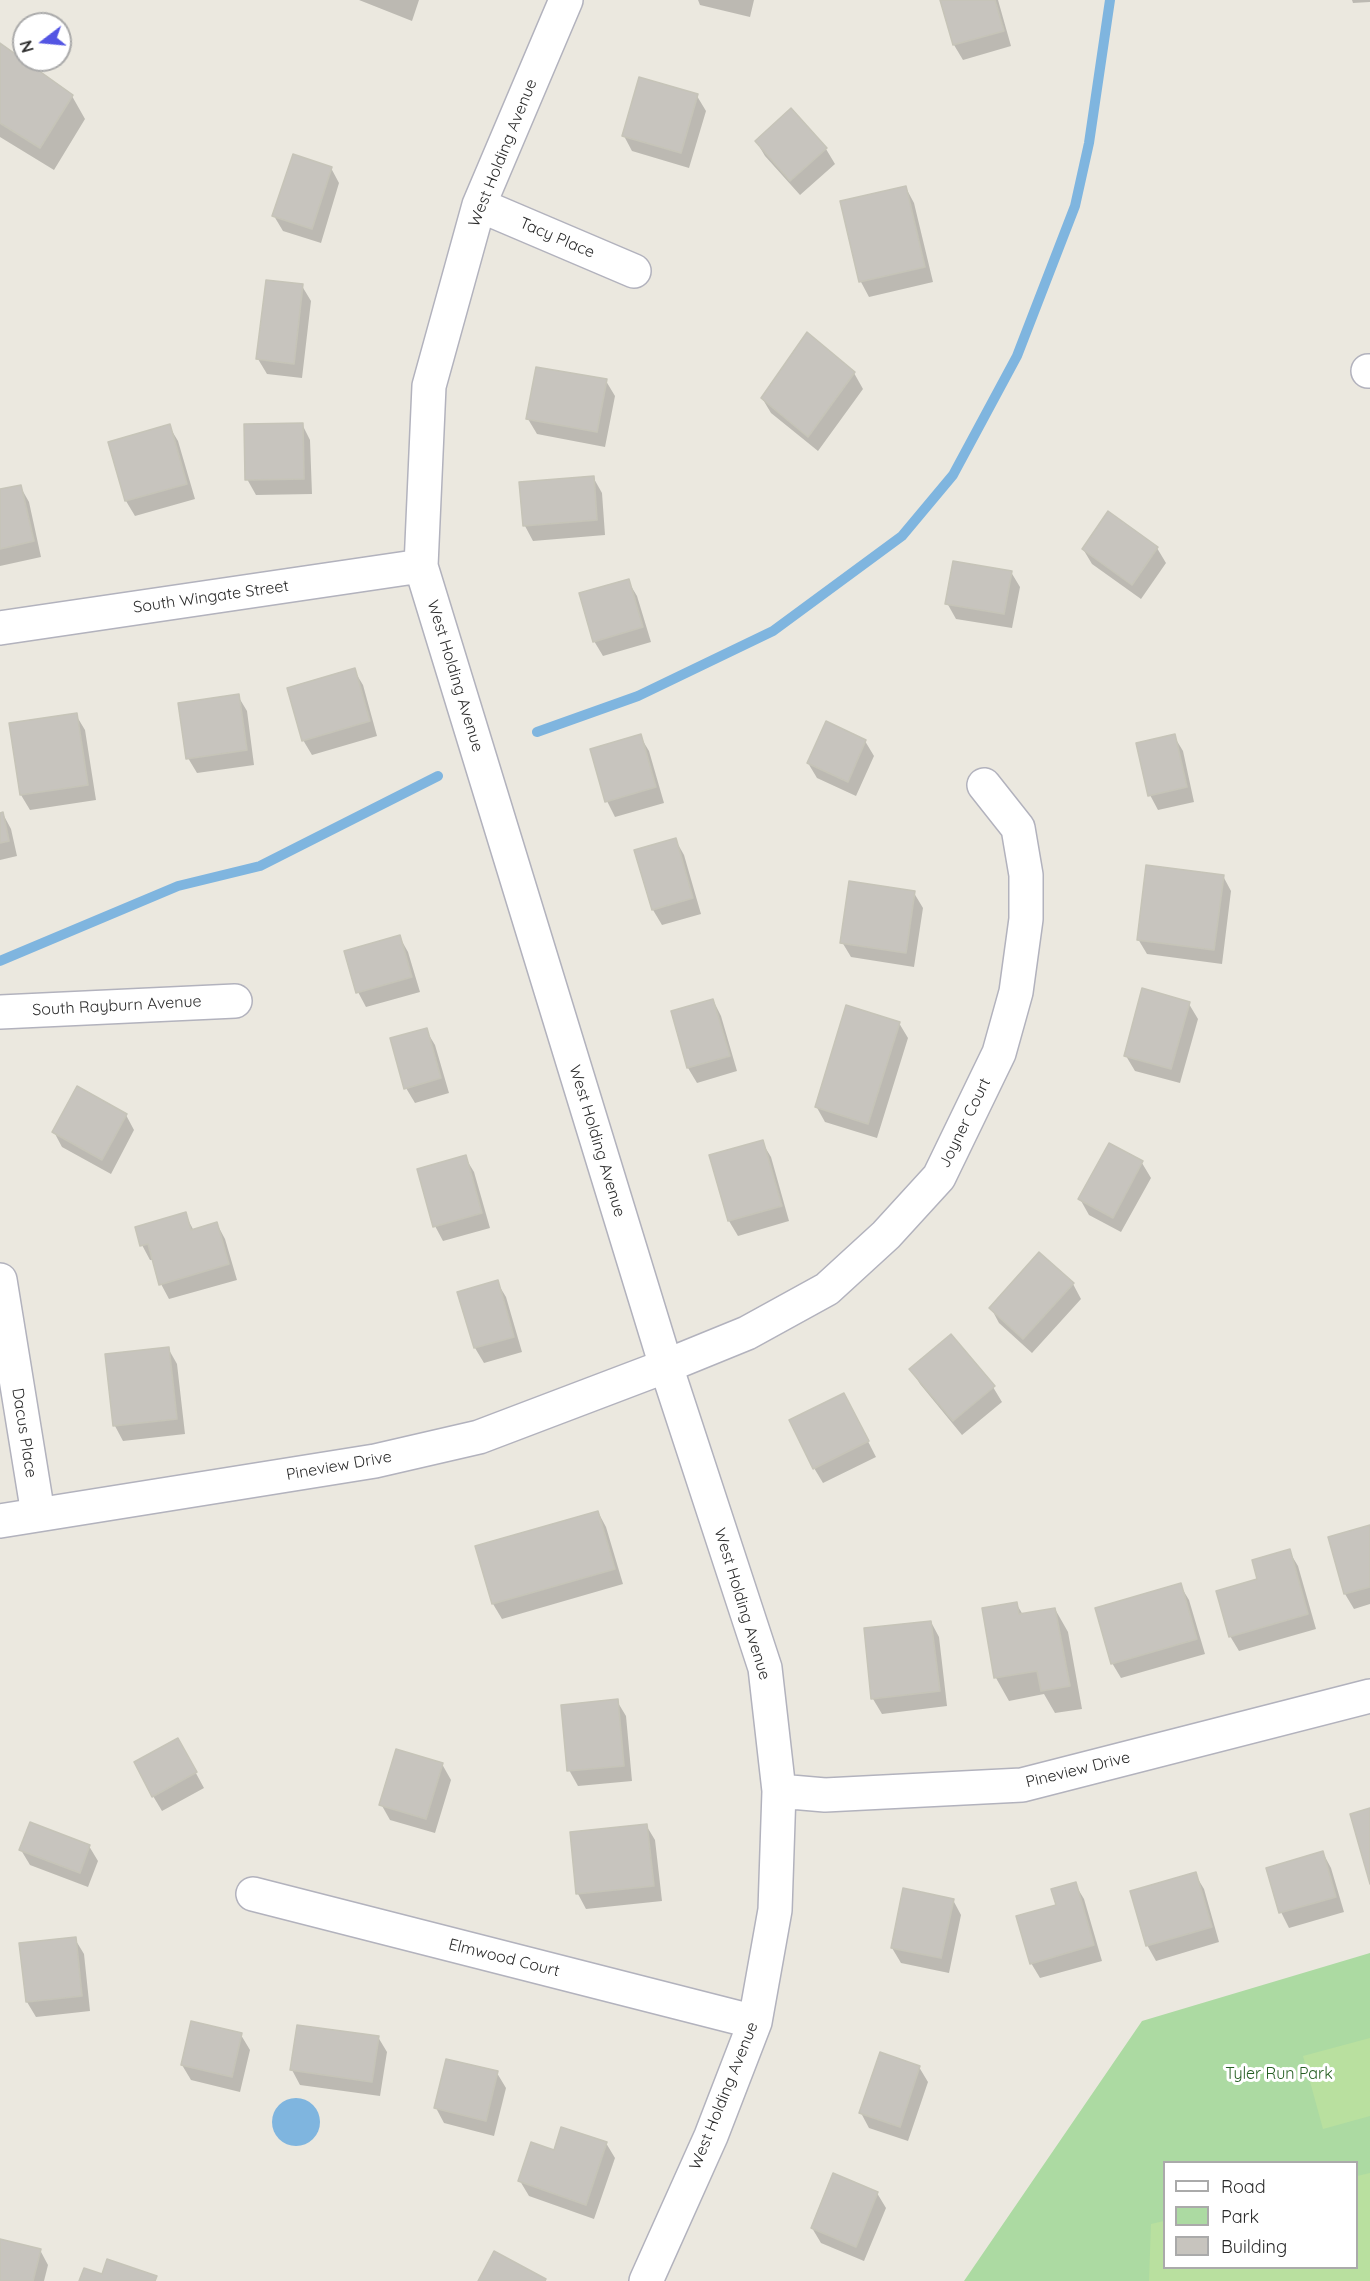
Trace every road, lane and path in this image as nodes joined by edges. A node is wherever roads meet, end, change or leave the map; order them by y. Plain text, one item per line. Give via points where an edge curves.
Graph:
1 (566, 0) edge
2 (479, 205) junction
3 (634, 271) dead end
4 (421, 566) junction
5 (0, 628) edge
6 (984, 785) dead end
7 (234, 1001) dead end
8 (0, 1012) edge
9 (0, 1280) edge
10 (666, 1366) junction
11 (38, 1514) junction
12 (0, 1521) edge
13 (1370, 1696) edge
14 (779, 1791) junction
15 (253, 1894) dead end
16 (755, 2022) junction
17 (646, 2281) edge

1 - 2 street, West Holding Avenue
2 - 3 street, Tacy Place
2 - 4 street, West Holding Avenue via 429,386
4 - 5 street, South Wingate Street
4 - 10 street, West Holding Avenue
6 - 10 street, Joyner Court via 1018,828 1026,875 1026,919 1016,992 999,1053 939,1177 886,1235 827,1289 747,1333
7 - 8 street, South Rayburn Avenue
9 - 11 street, Dacus Place
10 - 11 street, Pineview Drive via 479,1437 375,1461
10 - 14 street, West Holding Avenue via 765,1668
11 - 12 street, Pineview Drive
13 - 14 street, Pineview Drive via 1023,1785 825,1795
14 - 16 street, West Holding Avenue via 775,1910
15 - 16 street, Elmwood Court
16 - 17 street, West Holding Avenue via 711,2136

